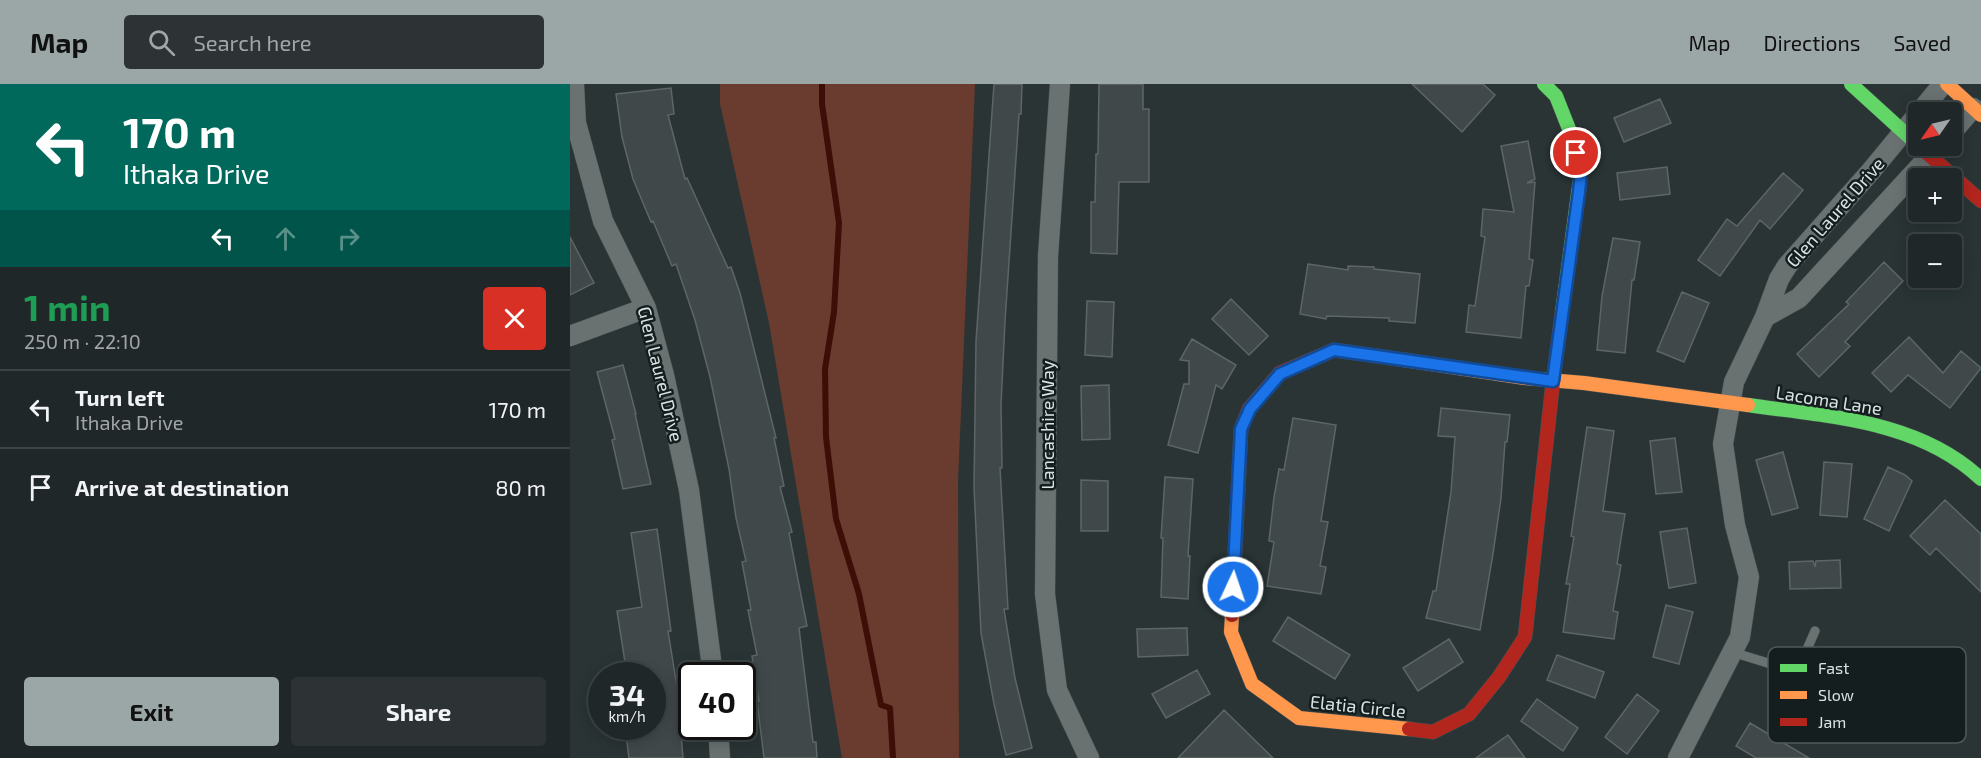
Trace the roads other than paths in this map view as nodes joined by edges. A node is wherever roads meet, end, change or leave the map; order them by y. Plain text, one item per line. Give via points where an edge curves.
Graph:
1 (574, 84) edge
2 (1060, 84) edge
3 (1544, 84) edge
4 (1851, 84) edge
5 (1945, 84) edge
6 (1929, 102) edge
7 (1977, 112) edge
8 (1962, 124) edge
9 (1908, 127) edge
10 (1904, 132) junction
11 (1908, 135) edge
12 (1920, 156) edge
13 (1935, 156) edge
14 (1981, 201) edge
15 (646, 308) junction
16 (1765, 317) junction
17 (570, 336) edge
18 (1553, 381) junction
19 (1730, 402) junction
20 (1981, 479) edge
21 (1815, 631) dead end
22 (1808, 647) edge
23 (1732, 652) junction
24 (711, 662) edge
25 (1768, 663) edge
26 (719, 740) edge
27 (720, 758) edge
28 (1089, 758) edge
29 (1678, 758) edge

1 - 15 street, Glen Laurel Drive via 576,123 603,221
2 - 28 street, Lancashire Way via 1048,256 1046,594 1057,690
3 - 18 main road via 1556,96 1581,172
4 - 10 main road
5 - 6 street, Glen Laurel Drive
5 - 7 main road
7 - 8 street
9 - 10 street, Glen Laurel Drive
10 - 11 main road
10 - 16 street, Glen Laurel Drive via 1787,266
12 - 16 street, Glen Laurel Drive via 1799,298
13 - 14 main road
15 - 17 street
15 - 24 street, Glen Laurel Drive via 689,490
16 - 19 street, Glen Laurel Drive via 1734,382
18 - 18 main road, Elatia Circle via 1334,350 1280,374 1250,409 1241,429 1231,632 1252,684 1299,718 1433,732 1469,714 1525,637
18 - 19 main road, Elatia Circle
19 - 20 main road, Lacoma Lane via 1872,423 1912,436 1964,463
19 - 23 street, Glen Laurel Drive via 1723,444 1735,525 1749,577 1740,637
21 - 22 lane
23 - 25 lane
23 - 29 street, Glen Laurel Drive
26 - 27 street

